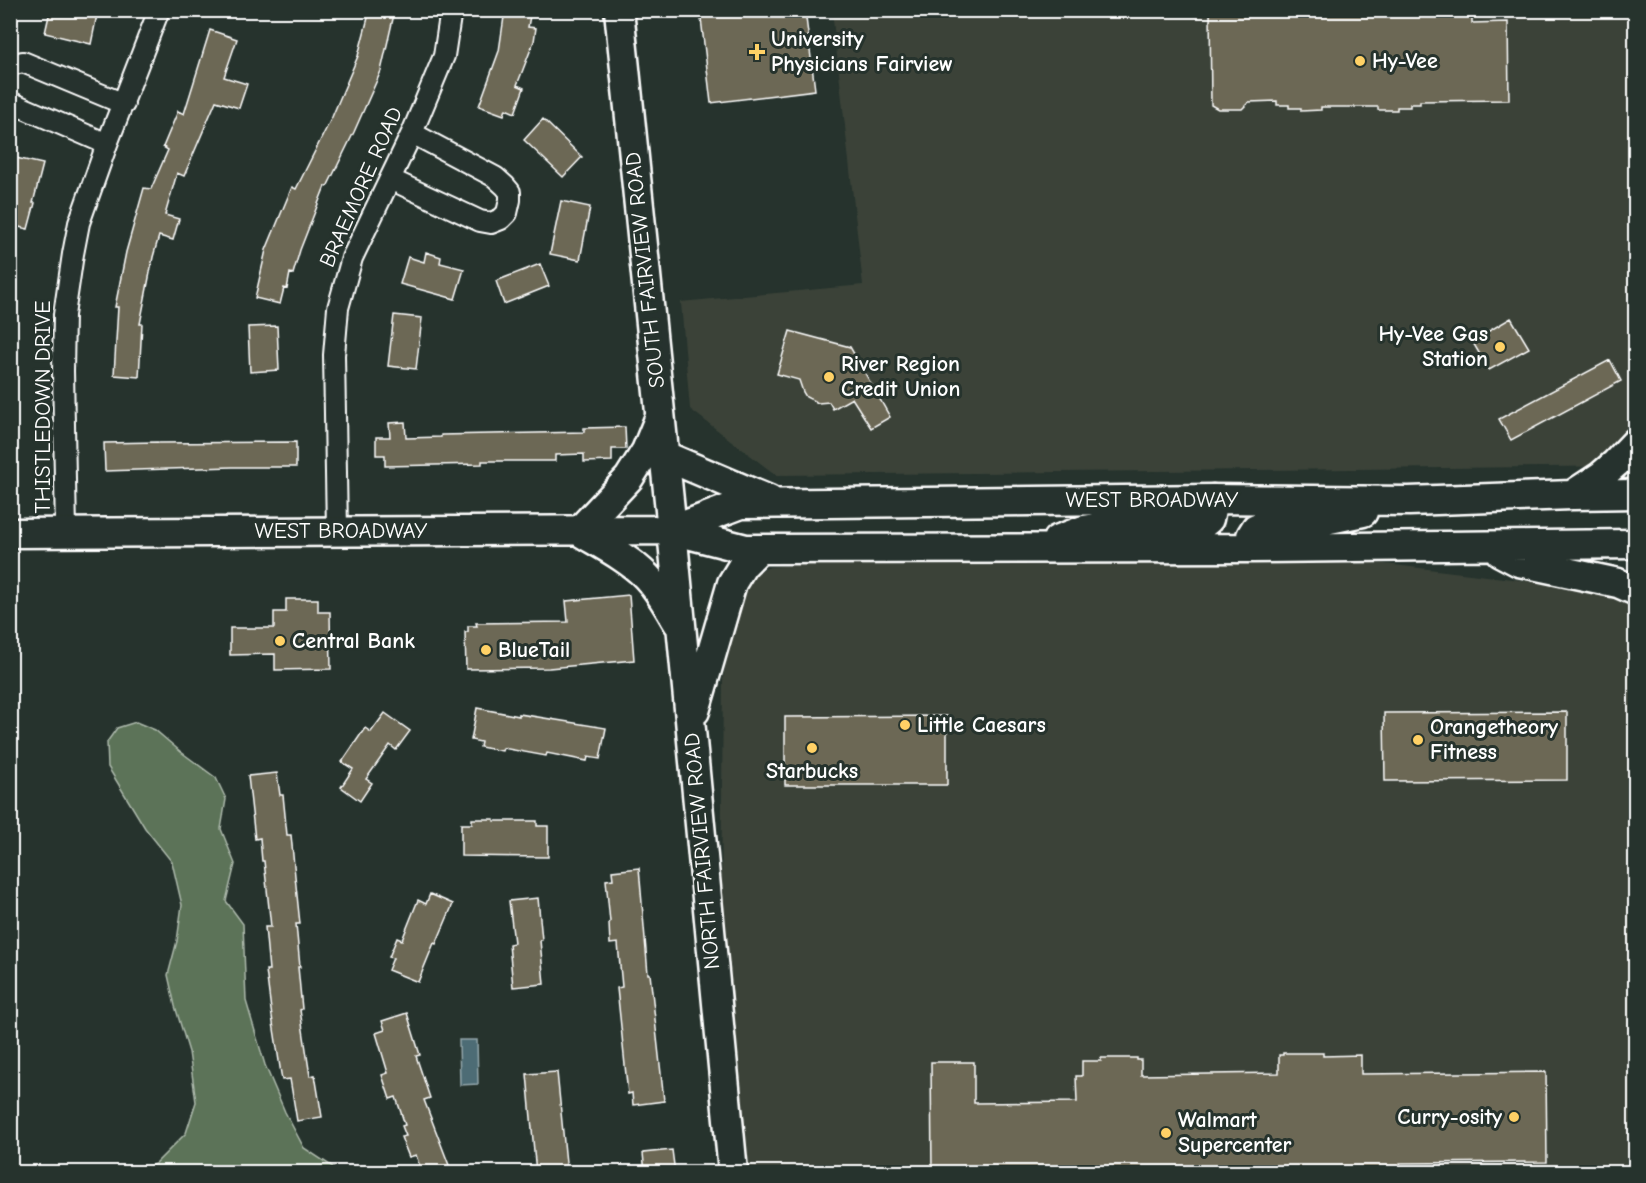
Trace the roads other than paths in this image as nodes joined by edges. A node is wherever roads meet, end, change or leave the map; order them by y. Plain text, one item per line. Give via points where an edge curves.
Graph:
1 (159, 10) edge
2 (451, 10) edge
3 (619, 10) edge
4 (10, 64) edge
5 (10, 102) edge
6 (124, 104) junction
7 (412, 134) junction
8 (108, 144) junction
9 (390, 179) junction
10 (660, 414) junction
11 (1635, 442) edge
12 (664, 456) junction
13 (1635, 494) edge
14 (1572, 495) junction
15 (1213, 499) junction
16 (1409, 501) junction
17 (780, 504) junction
18 (672, 530) junction
19 (337, 531) junction
20 (579, 531) junction
21 (66, 532) junction
22 (10, 534) edge
23 (1635, 544) edge
24 (1487, 546) junction
25 (1035, 548) junction
26 (1251, 548) junction
27 (759, 549) junction
28 (1635, 591) edge
29 (681, 630) junction
30 (691, 728) junction
31 (733, 1173) edge

1 - 6 street, THISTLEDOWN DRIVE
2 - 7 street, BRAEMORE ROAD via 444,56
3 - 10 main road, SOUTH FAIRVIEW ROAD
4 - 6 street via 23,62
5 - 8 street
6 - 8 street, THISTLEDOWN DRIVE
7 - 9 street, BRAEMORE ROAD
7 - 9 street via 495,177 510,192 507,213 491,223 480,221
8 - 21 street, THISTLEDOWN DRIVE via 79,223 64,315
9 - 19 street, BRAEMORE ROAD via 352,258 338,309 334,355
10 - 12 main road, SOUTH FAIRVIEW ROAD
10 - 20 main road via 646,451 629,478
11 - 14 main road via 1601,476
12 - 17 main road
12 - 18 main road, SOUTH FAIRVIEW ROAD
13 - 14 main road, WEST BROADWAY
14 - 16 main road, WEST BROADWAY
15 - 16 main road, WEST BROADWAY
15 - 17 main road, WEST BROADWAY
15 - 25 main road via 1209,519 1203,524 1102,527
16 - 26 main road via 1325,520 1256,528
17 - 18 main road, WEST BROADWAY via 741,504
18 - 20 main road, WEST BROADWAY
18 - 27 main road, WEST BROADWAY
18 - 29 main road, NORTH FAIRVIEW ROAD
19 - 20 main road, WEST BROADWAY
19 - 21 main road, WEST BROADWAY
20 - 29 main road via 648,577
21 - 22 main road, WEST BROADWAY
23 - 24 main road, WEST BROADWAY
24 - 26 main road, WEST BROADWAY
24 - 28 main road via 1519,562 1618,583
25 - 26 main road, WEST BROADWAY
25 - 27 main road, WEST BROADWAY
27 - 30 main road via 732,583
29 - 30 main road, NORTH FAIRVIEW ROAD
30 - 31 main road, NORTH FAIRVIEW ROAD

